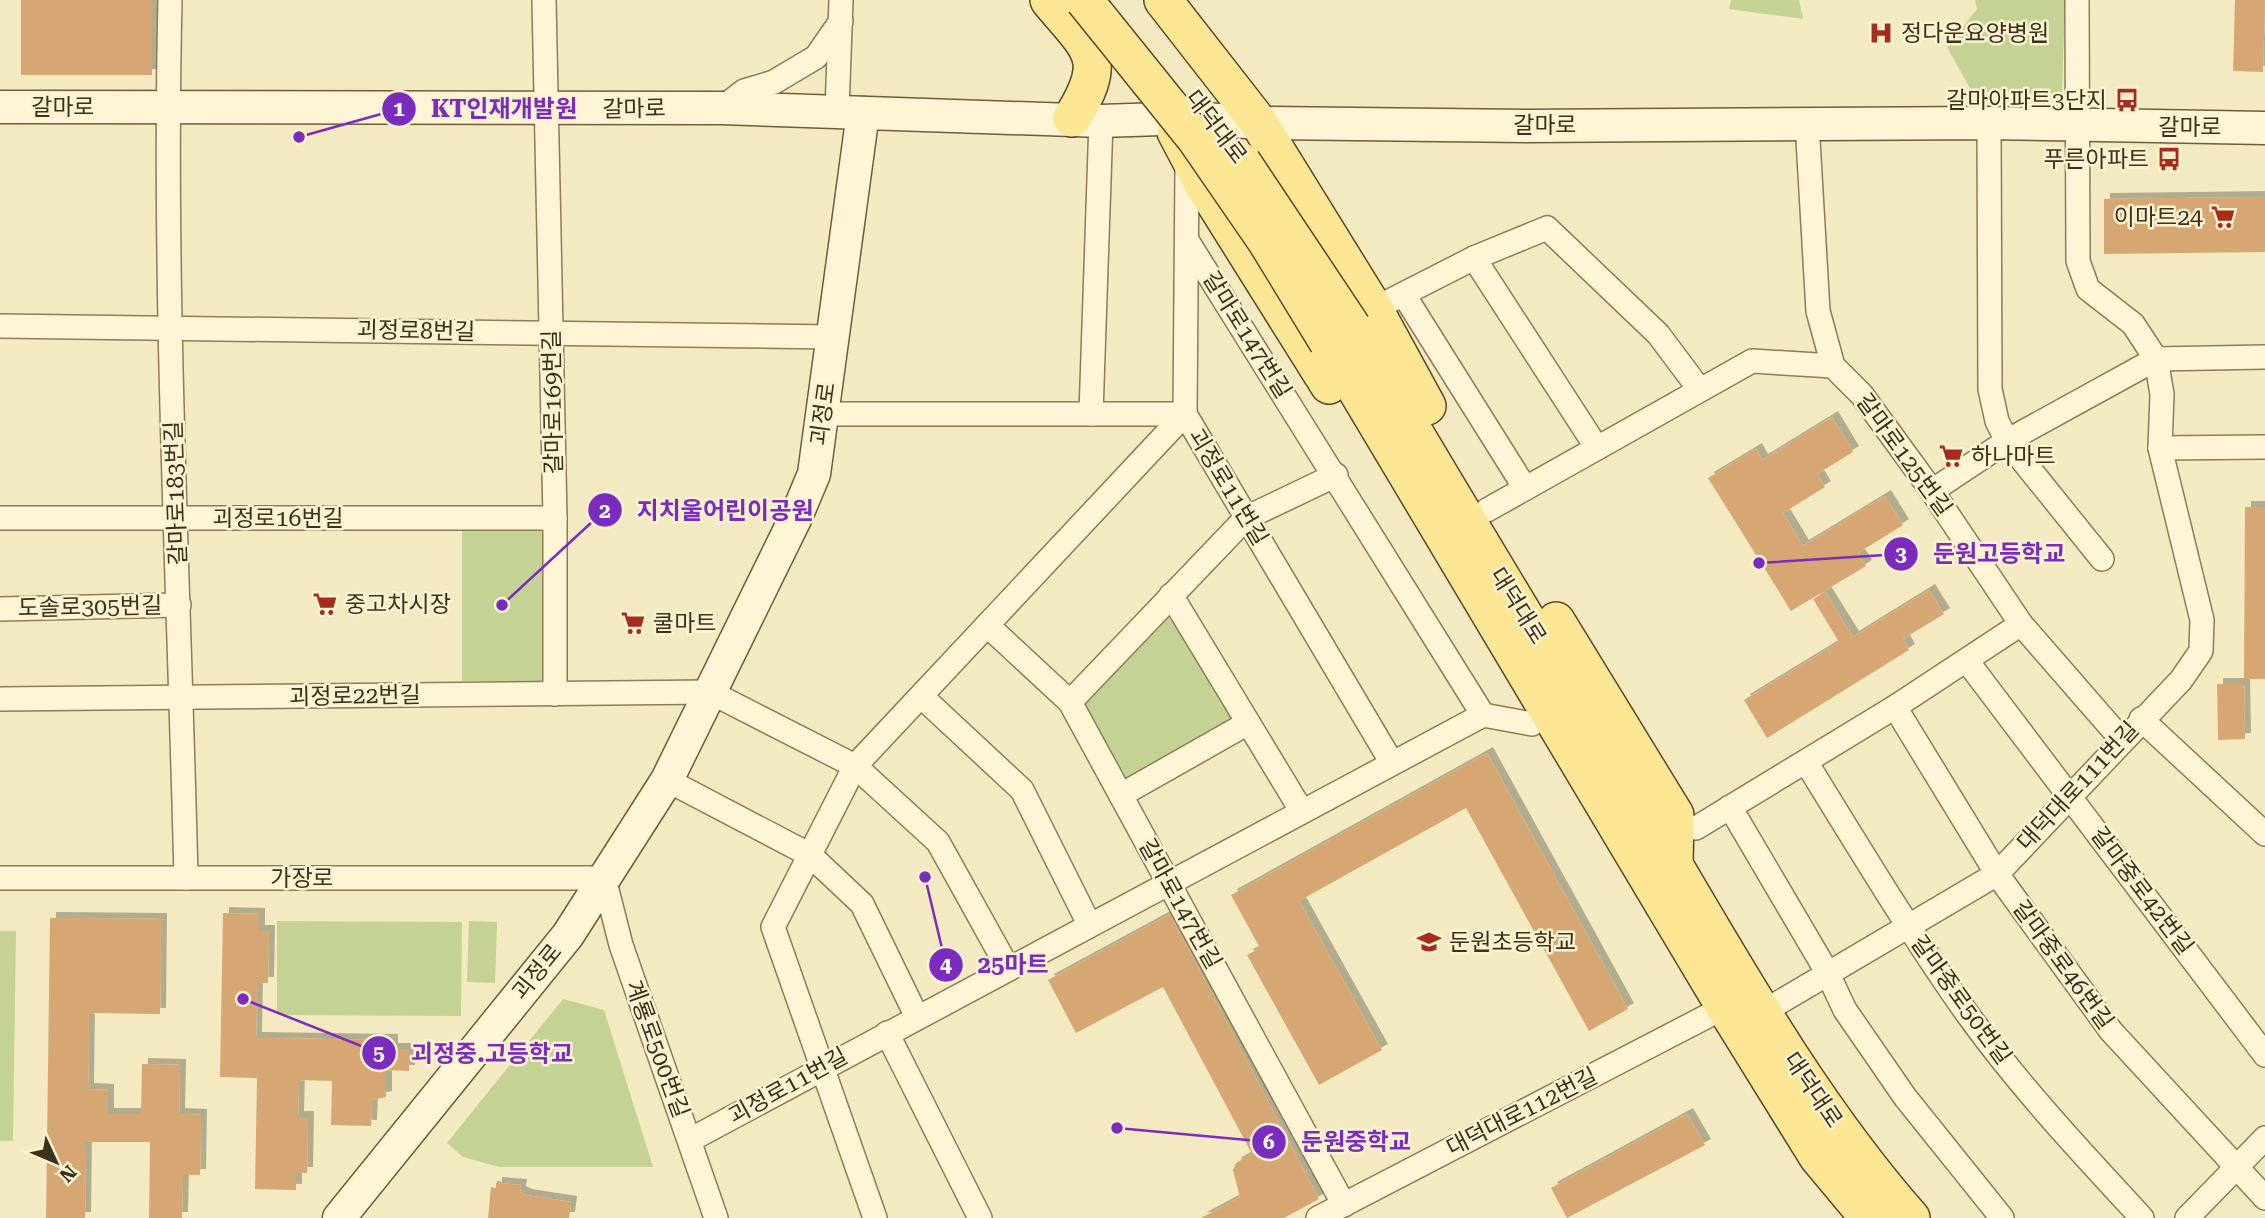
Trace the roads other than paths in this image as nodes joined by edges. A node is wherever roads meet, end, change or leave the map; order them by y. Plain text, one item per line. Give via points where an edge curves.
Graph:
1 (170, 0) edge
2 (544, 0) edge
3 (1049, 0) edge
4 (1084, 0) edge
5 (1116, 0) edge
6 (1163, 0) edge
7 (2077, 0) edge
8 (841, 11) edge
9 (0, 107) edge
10 (167, 108) junction
11 (722, 108) junction
12 (546, 110) junction
13 (850, 112) junction
14 (1086, 119) junction
15 (1169, 119) junction
16 (1259, 123) junction
17 (1807, 123) junction
18 (1989, 123) junction
19 (2079, 126) junction
20 (2265, 128) edge
21 (1187, 169) dead end
22 (1188, 242) junction
23 (1474, 258) junction
24 (1365, 318) junction
25 (0, 326) edge
26 (170, 328) junction
27 (552, 333) junction
28 (833, 337) junction
29 (2265, 357) edge
30 (2156, 359) junction
31 (1833, 366) junction
32 (1700, 390) junction
33 (823, 414) junction
34 (1091, 414) junction
35 (1185, 414) junction
36 (2007, 441) junction
37 (2265, 447) edge
38 (1597, 448) junction
39 (2160, 448) junction
40 (1336, 475) junction
41 (1525, 488) junction
42 (1932, 491) junction
43 (1487, 510) junction
44 (0, 518) edge
45 (177, 518) junction
46 (555, 518) junction
47 (1247, 518) junction
48 (2102, 559) dead end
49 (1171, 595) junction
50 (180, 605) junction
51 (0, 609) edge
52 (2021, 624) junction
53 (987, 625) junction
54 (1548, 656) junction
55 (1967, 661) junction
56 (710, 692) junction
57 (555, 694) junction
58 (921, 696) junction
59 (182, 697) junction
60 (0, 699) edge
61 (1070, 702) junction
62 (1608, 704) junction
63 (1895, 707) junction
64 (1483, 715) junction
65 (2141, 719) junction
66 (1248, 723) junction
67 (1532, 723) junction
68 (2122, 740) junction
69 (1806, 762) junction
70 (1392, 763) junction
71 (855, 766) junction
72 (667, 780) junction
73 (1121, 794) junction
74 (2069, 795) junction
75 (1730, 807) junction
76 (1301, 810) junction
77 (1696, 828) dead end
78 (2265, 834) edge
79 (810, 855) junction
80 (1660, 870) junction
81 (1997, 874) junction
82 (0, 878) edge
83 (186, 878) junction
84 (604, 878) junction
85 (1169, 882) junction
86 (1089, 925) junction
87 (1908, 926) junction
88 (1008, 968) junction
89 (1827, 972) junction
90 (1725, 1007) junction
91 (1763, 1012) junction
92 (917, 1017) junction
93 (887, 1033) junction
94 (2265, 1055) edge
95 (823, 1067) junction
96 (2265, 1138) edge
97 (690, 1140) junction
98 (2236, 1168) junction
99 (2265, 1198) edge
100 (1344, 1205) junction
101 (339, 1218) edge
102 (716, 1218) edge
103 (875, 1218) edge
104 (980, 1218) edge
105 (1318, 1218) edge
106 (1869, 1218) edge
107 (1912, 1218) edge
108 (2002, 1218) edge
109 (2142, 1218) edge
110 (2187, 1218) edge

1 - 10 street
2 - 12 street, 갈마로169번길
3 - 14 main road via 1094,61
4 - 24 main road, 대덕대로, bridge via 1196,139 1267,242
5 - 24 main road, 대덕대로, bridge via 1216,125 1287,225
6 - 16 main road
7 - 19 street
8 - 11 street via 816,57 774,82 744,91
8 - 13 street
9 - 10 main road, 갈마로
10 - 12 main road, 갈마로
10 - 26 street, 갈마로183번길
11 - 12 main road, 갈마로
11 - 13 main road, 갈마로
12 - 27 street, 갈마로169번길
13 - 14 main road, 갈마로
13 - 28 main road, 괴정로
14 - 15 main road, 갈마로
14 - 34 street
15 - 16 main road, 갈마로
15 - 67 main road via 1205,187
16 - 17 main road, 갈마로
16 - 24 main road
17 - 18 main road, 갈마로
17 - 31 street, 갈마로125번길 via 1818,311
18 - 19 main road, 갈마로
18 - 36 street via 1990,389
19 - 20 main road, 갈마로
19 - 30 street via 2078,261 2088,289 2133,324
21 - 22 street, 갈마로147번길
22 - 35 street, 갈마로147번길
22 - 40 street, 갈마로147번길
23 - 24 street
23 - 32 street via 1547,228 1658,334
23 - 38 street
24 - 41 street, 대덕대로
24 - 43 main road
24 - 54 main road, 대덕대로
24 - 80 main road, 대덕대로
25 - 26 street, 괴정로8번길
26 - 27 street, 괴정로8번길
26 - 45 street, 갈마로183번길
27 - 28 street, 괴정로8번길
27 - 46 street, 갈마로169번길
28 - 33 main road, 괴정로
29 - 30 street
30 - 36 street
30 - 39 street, 대덕대로111번길 via 2162,394
31 - 32 street via 1752,361
31 - 42 street, 갈마로125번길 via 1862,395
32 - 38 street
33 - 34 street, 괴정로11번길
33 - 56 main road, 괴정로 via 814,474
34 - 35 street, 괴정로11번길
35 - 47 street, 괴정로11번길
35 - 53 street
36 - 42 street
36 - 48 street
37 - 39 street
38 - 41 street
39 - 65 street, 대덕대로111번길 via 2202,620 2201,651 2181,680
40 - 47 street
40 - 64 street, 갈마로147번길
41 - 43 street
42 - 52 street, 갈마로125번길
43 - 62 main road
44 - 45 street, 괴정로16번길
45 - 46 street, 괴정로16번길
45 - 50 street, 갈마로183번길
46 - 57 street, 갈마로169번길
47 - 49 street
47 - 70 street, 괴정로11번길
49 - 61 street
49 - 66 street
50 - 51 street, 도솔로305번길
50 - 59 street, 갈마로183번길
52 - 55 street
52 - 68 street, 갈마로125번길
53 - 58 street
53 - 61 street, 갈마로147번길
54 - 62 main road
54 - 80 main road, 대덕대로
55 - 63 street
55 - 74 street, 갈마중로42번길
56 - 57 street, 괴정로22번길
56 - 71 street
56 - 72 main road, 괴정로
57 - 59 street, 괴정로22번길
58 - 71 street
58 - 86 street via 1022,790
59 - 60 street, 괴정로22번길
59 - 83 street, 갈마로183번길
61 - 73 street, 갈마로147번길
62 - 80 main road via 1675,815
63 - 69 street
63 - 81 street, 갈마중로46번길
64 - 67 street
64 - 70 street, 괴정로11번길
65 - 68 street, 대덕대로111번길
65 - 78 street
66 - 73 street
66 - 76 street
67 - 80 main road via 1598,831
68 - 74 street, 대덕대로111번길
69 - 75 street
69 - 87 street, 갈마중로50번길
70 - 76 street, 괴정로11번길
71 - 79 street
71 - 88 street via 938,842
72 - 79 street
72 - 84 main road, 괴정로
73 - 85 street, 갈마로147번길
74 - 81 street, 대덕대로111번길
74 - 94 street, 갈마중로42번길
75 - 77 street
75 - 89 street
76 - 85 street, 괴정로11번길
79 - 92 street via 862,904
79 - 95 street via 773,927
80 - 90 main road, 대덕대로
80 - 91 main road, 대덕대로
81 - 87 street, 대덕대로111번길
81 - 98 street, 갈마중로46번길 via 2111,1031
82 - 83 street, 가장로
83 - 84 street, 가장로
84 - 97 street, 계룡로500번길 via 621,945
84 - 101 main road, 괴정로 via 568,935
85 - 86 street, 괴정로11번길
85 - 100 street, 갈마로147번길
86 - 88 street, 괴정로11번길
87 - 89 street, 대덕대로111번길
87 - 109 street, 갈마중로50번길 via 1967,1014 2050,1119
88 - 92 street, 괴정로11번길
89 - 91 street, 대덕대로111번길
89 - 108 street via 1845,1010 1905,1097
90 - 100 street, 대덕대로112번길
90 - 106 main road, 대덕대로 via 1818,1157
91 - 107 main road, 대덕대로 via 1864,1164
92 - 93 street, 괴정로11번길
93 - 95 street, 괴정로11번길
93 - 104 street
95 - 97 street, 괴정로11번길
95 - 103 street
96 - 98 street
97 - 102 street, 계룡로500번길
98 - 99 street, 갈마중로46번길
98 - 110 street
100 - 105 street, 대덕대로112번길

